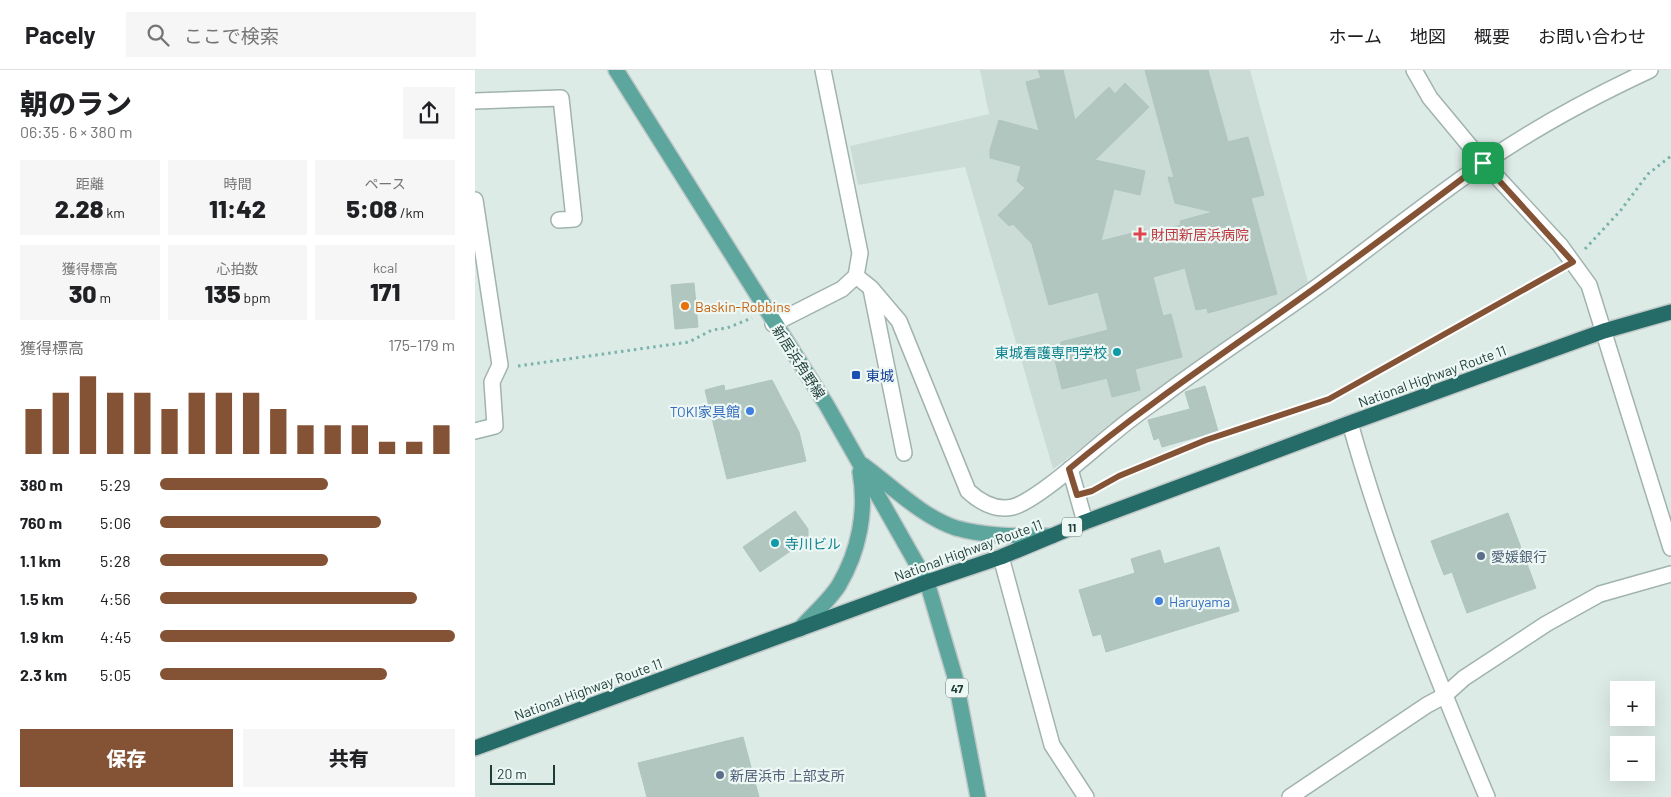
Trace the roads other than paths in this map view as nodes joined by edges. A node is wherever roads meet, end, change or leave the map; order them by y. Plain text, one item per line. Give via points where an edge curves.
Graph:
1 (616, 70) edge
2 (812, 70) edge
3 (1414, 70) edge
4 (1650, 70) edge
5 (824, 76) edge
6 (475, 101) edge
7 (1483, 163) junction
8 (475, 200) edge
9 (559, 220) dead end
10 (856, 276) junction
11 (871, 288) junction
12 (1671, 312) edge
13 (770, 318) junction
14 (1605, 331) junction
15 (1350, 423) junction
16 (475, 431) edge
17 (904, 453) dead end
18 (858, 461) junction
19 (1069, 469) junction
20 (1085, 522) junction
21 (1053, 536) junction
22 (1671, 548) edge
23 (1001, 557) junction
24 (1671, 574) edge
25 (927, 582) junction
26 (800, 629) junction
27 (1444, 696) junction
28 (475, 748) edge
29 (978, 797) edge
30 (1086, 797) edge
31 (1289, 797) edge
32 (1487, 797) edge

1 - 13 main road, 新居浜角野線
2 - 5 street
3 - 7 street via 1430,98
4 - 7 street via 1610,88
5 - 10 street via 859,253
6 - 9 street via 561,98 574,219
7 - 14 street via 1573,262 1589,285
7 - 19 street via 1117,429
8 - 16 street via 500,365 492,382 495,426
10 - 11 street
10 - 13 street via 842,289
11 - 17 street
11 - 19 street via 899,321 968,491 978,501 1002,508 1014,507
12 - 14 highway, National Highway Route 11 / 11
13 - 18 main road, 新居浜角野線 via 826,404
14 - 15 highway, National Highway Route 11 / 11
14 - 22 street
15 - 20 highway, National Highway Route 11 / 11
15 - 27 street via 1412,613
18 - 21 main road via 931,516 955,527 1013,537
18 - 25 main road, 新居浜角野線
18 - 26 main road via 864,494 855,549 838,586
19 - 20 street
20 - 21 highway, National Highway Route 11 / 11
21 - 23 highway, National Highway Route 11 / 11
23 - 25 highway, National Highway Route 11 / 11
23 - 30 street via 1052,745
24 - 27 street via 1600,594 1538,629
25 - 26 highway, National Highway Route 11 / 11
25 - 29 main road, 47 via 955,677
26 - 28 highway, National Highway Route 11 / 11
27 - 31 street via 1427,704
27 - 32 street

